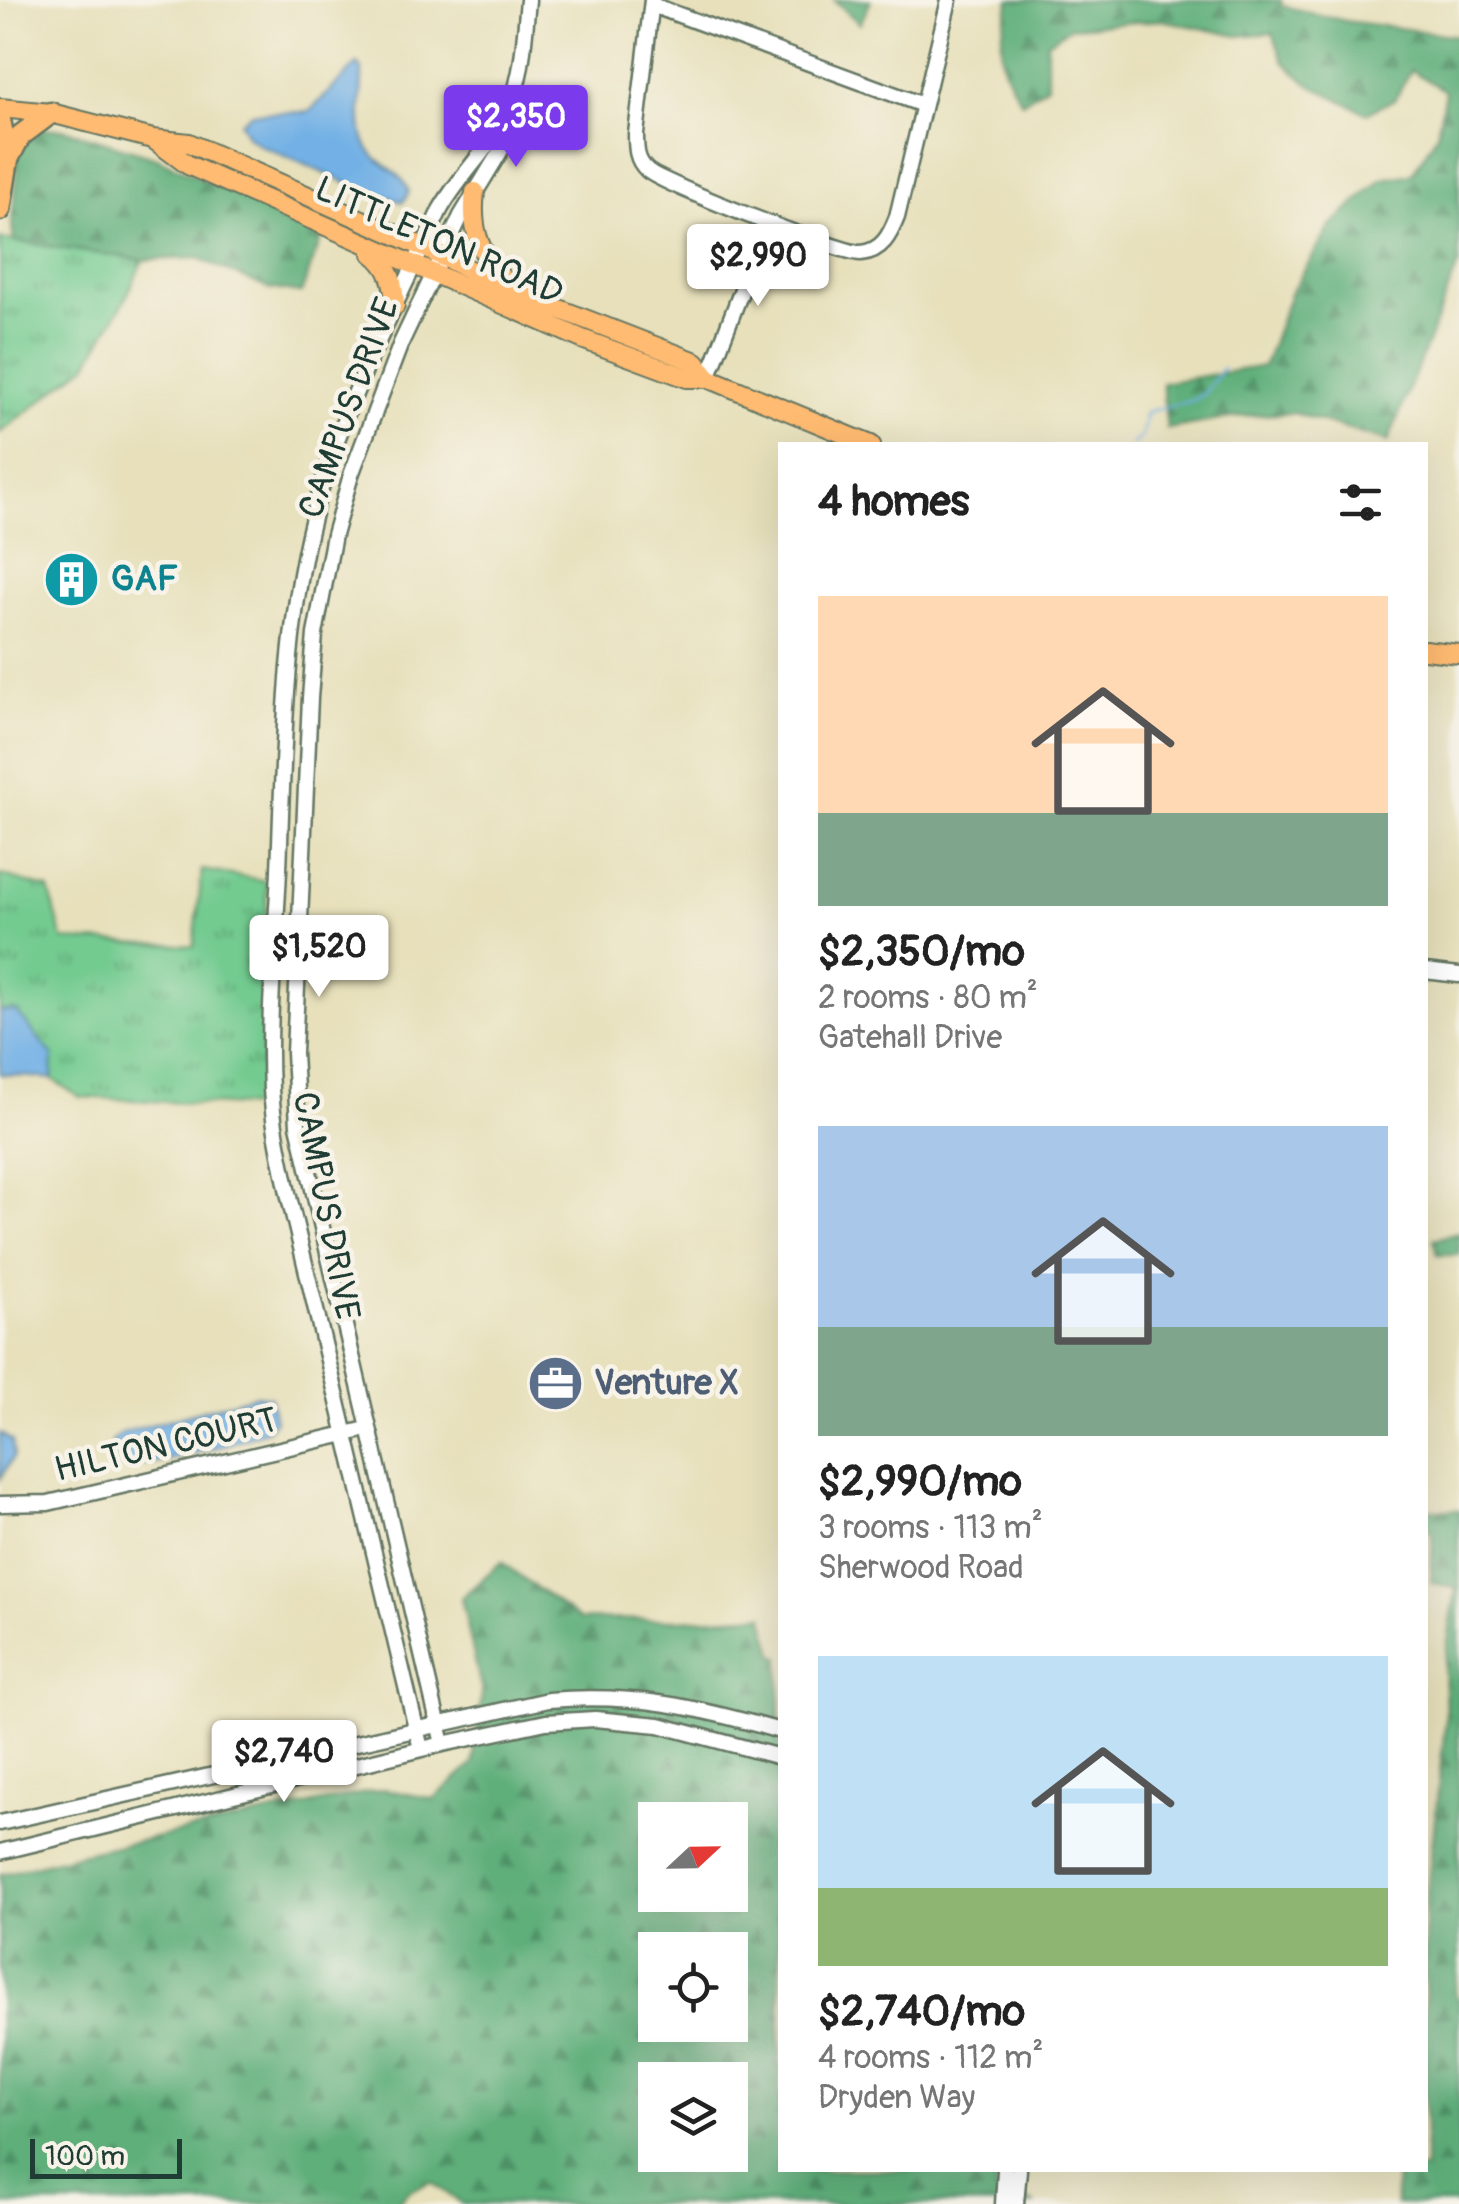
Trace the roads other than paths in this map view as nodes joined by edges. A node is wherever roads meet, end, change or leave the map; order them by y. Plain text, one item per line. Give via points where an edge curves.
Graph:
1 (528, 0) edge
2 (949, 0) edge
3 (652, 3) edge
4 (521, 63) junction
5 (923, 106) junction
6 (0, 108) edge
7 (50, 113) junction
8 (0, 120) edge
9 (153, 139) junction
10 (8, 158) junction
11 (476, 192) junction
12 (0, 210) edge
13 (773, 224) junction
14 (356, 240) junction
15 (424, 247) junction
16 (442, 256) junction
17 (414, 266) junction
18 (432, 276) junction
19 (515, 292) junction
20 (395, 306) junction
21 (708, 378) junction
22 (864, 442) edge
23 (1428, 650) edge
24 (1459, 654) edge
25 (1428, 971) edge
26 (1459, 975) edge
27 (367, 1429) junction
28 (345, 1434) junction
29 (0, 1504) edge
30 (437, 1723) junction
31 (415, 1728) junction
32 (778, 1730) edge
33 (443, 1744) junction
34 (420, 1750) junction
35 (778, 1756) edge
36 (0, 1823) edge
37 (0, 1852) edge
38 (1011, 2177) edge
39 (1003, 2204) edge
40 (1016, 2204) edge

1 - 4 street
2 - 5 street
3 - 5 street
3 - 13 street via 636,134 640,162 660,180
4 - 11 street, CAMPUS DRIVE via 512,130
4 - 15 street, CAMPUS DRIVE via 502,122 450,192
5 - 13 street via 897,217 880,245 847,252
6 - 7 main road, LITTLETON ROAD
7 - 9 main road, LITTLETON ROAD
7 - 10 highway via 20,136
8 - 10 highway
9 - 14 main road, LITTLETON ROAD via 188,165
9 - 15 main road, LITTLETON ROAD via 189,143
10 - 12 highway
11 - 16 street, CAMPUS DRIVE
11 - 19 main road via 479,245
13 - 21 street
14 - 17 main road, LITTLETON ROAD
14 - 20 main road via 390,272
15 - 16 main road, LITTLETON ROAD
15 - 17 street, CAMPUS DRIVE
16 - 18 street, CAMPUS DRIVE
16 - 19 main road, LITTLETON ROAD
17 - 18 main road, LITTLETON ROAD
17 - 20 street, CAMPUS DRIVE
18 - 21 main road, LITTLETON ROAD via 687,378
18 - 27 street, CAMPUS DRIVE via 346,490 322,588 310,698 294,1092
19 - 21 main road, LITTLETON ROAD via 696,362
20 - 28 street, CAMPUS DRIVE via 318,496 294,609 283,756 272,1094 284,1176
21 - 22 main road, LITTLETON ROAD
23 - 24 main road
25 - 26 street
27 - 28 street, HILTON COURT
27 - 30 street, CAMPUS DRIVE
28 - 29 street, HILTON COURT via 48,1503
28 - 31 street, CAMPUS DRIVE
30 - 31 street
30 - 32 street via 548,1700 624,1697
30 - 33 street, CAMPUS DRIVE
31 - 34 street, CAMPUS DRIVE
31 - 36 street
33 - 34 street
33 - 35 street via 595,1719 685,1730
34 - 37 street
38 - 39 street
38 - 40 street

